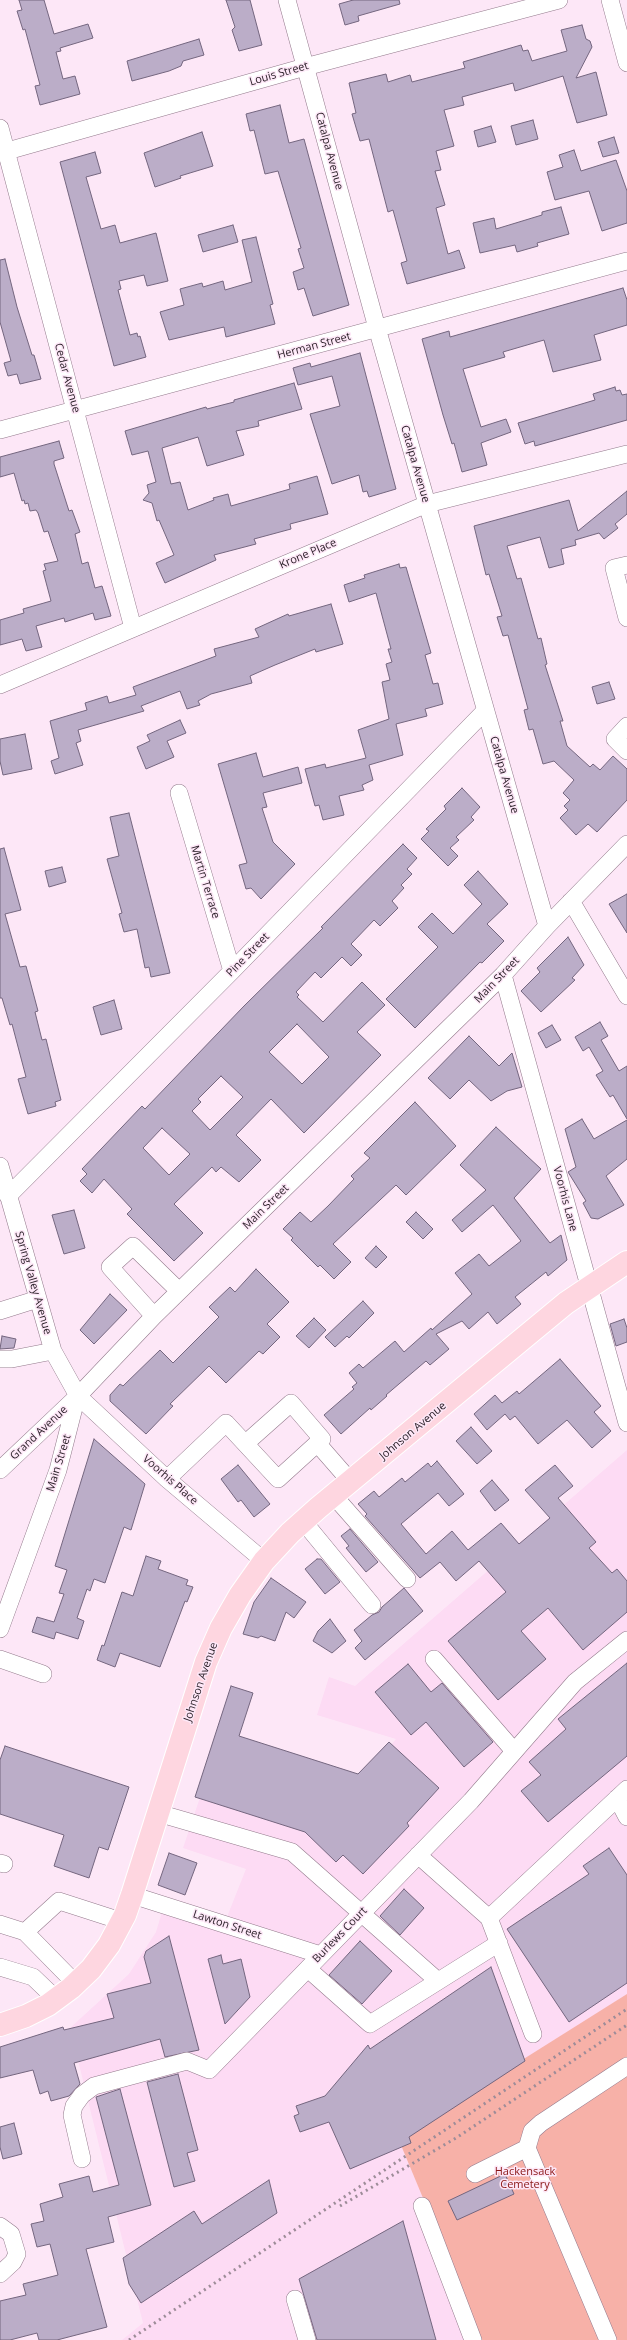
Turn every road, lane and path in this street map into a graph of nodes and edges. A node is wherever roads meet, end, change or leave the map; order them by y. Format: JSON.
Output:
{"nodes":[{"id":1,"x":287,"y":0,"type":"edge"},
{"id":2,"x":559,"y":0,"type":"edge"},
{"id":3,"x":610,"y":0,"type":"edge"},
{"id":4,"x":627,"y":63,"type":"edge"},
{"id":5,"x":305,"y":67,"type":"junction"},
{"id":6,"x":0,"y":128,"type":"edge"},
{"id":7,"x":3,"y":152,"type":"edge"},
{"id":8,"x":627,"y":261,"type":"edge"},
{"id":9,"x":377,"y":328,"type":"junction"},
{"id":10,"x":75,"y":410,"type":"junction"},
{"id":11,"x":0,"y":430,"type":"edge"},
{"id":12,"x":627,"y":454,"type":"edge"},
{"id":13,"x":426,"y":504,"type":"junction"},
{"id":14,"x":627,"y":565,"type":"edge"},
{"id":15,"x":627,"y":618,"type":"edge"},
{"id":16,"x":133,"y":628,"type":"junction"},
{"id":17,"x":0,"y":685,"type":"edge"},
{"id":18,"x":486,"y":711,"type":"junction"},
{"id":19,"x":627,"y":726,"type":"edge"},
{"id":20,"x":627,"y":750,"type":"edge"},
{"id":21,"x":178,"y":793,"type":"dead end"},
{"id":22,"x":627,"y":844,"type":"edge"},
{"id":23,"x":571,"y":901,"type":"junction"},
{"id":24,"x":547,"y":926,"type":"junction"},
{"id":25,"x":232,"y":971,"type":"junction"},
{"id":26,"x":503,"y":976,"type":"junction"},
{"id":27,"x":627,"y":996,"type":"edge"},
{"id":28,"x":0,"y":1166,"type":"edge"},
{"id":29,"x":4,"y":1188,"type":"edge"},
{"id":30,"x":627,"y":1262,"type":"edge"},
{"id":31,"x":589,"y":1287,"type":"junction"},
{"id":32,"x":179,"y":1292,"type":"junction"},
{"id":33,"x":38,"y":1299,"type":"junction"},
{"id":34,"x":0,"y":1311,"type":"edge"},
{"id":35,"x":154,"y":1316,"type":"junction"},
{"id":36,"x":53,"y":1351,"type":"junction"},
{"id":37,"x":0,"y":1359,"type":"edge"},
{"id":38,"x":78,"y":1396,"type":"junction"},
{"id":39,"x":627,"y":1423,"type":"edge"},
{"id":40,"x":246,"y":1443,"type":"junction"},
{"id":41,"x":317,"y":1443,"type":"junction"},
{"id":42,"x":0,"y":1470,"type":"edge"},
{"id":43,"x":167,"y":1479,"type":"junction"},
{"id":44,"x":350,"y":1482,"type":"junction"},
{"id":45,"x":334,"y":1496,"type":"junction"},
{"id":46,"x":303,"y":1521,"type":"junction"},
{"id":47,"x":264,"y":1561,"type":"junction"},
{"id":48,"x":407,"y":1578,"type":"dead end"},
{"id":49,"x":372,"y":1605,"type":"dead end"},
{"id":50,"x":0,"y":1629,"type":"edge"},
{"id":51,"x":627,"y":1640,"type":"edge"},
{"id":52,"x":0,"y":1659,"type":"edge"},
{"id":53,"x":434,"y":1659,"type":"dead end"},
{"id":54,"x":43,"y":1674,"type":"dead end"},
{"id":55,"x":514,"y":1751,"type":"junction"},
{"id":56,"x":622,"y":1794,"type":"edge"},
{"id":57,"x":158,"y":1812,"type":"junction"},
{"id":58,"x":627,"y":1817,"type":"edge"},
{"id":59,"x":418,"y":1855,"type":"junction"},
{"id":60,"x":132,"y":1895,"type":"junction"},
{"id":61,"x":362,"y":1912,"type":"junction"},
{"id":62,"x":489,"y":1918,"type":"junction"},
{"id":63,"x":121,"y":1921,"type":"junction"},
{"id":64,"x":0,"y":1924,"type":"edge"},
{"id":65,"x":25,"y":1932,"type":"junction"},
{"id":66,"x":499,"y":1943,"type":"junction"},
{"id":67,"x":321,"y":1955,"type":"junction"},
{"id":68,"x":0,"y":1967,"type":"edge"},
{"id":69,"x":308,"y":1969,"type":"junction"},
{"id":70,"x":438,"y":1981,"type":"junction"},
{"id":71,"x":76,"y":1984,"type":"junction"},
{"id":72,"x":56,"y":1999,"type":"junction"},
{"id":73,"x":0,"y":2025,"type":"edge"},
{"id":74,"x":533,"y":2034,"type":"dead end"},
{"id":75,"x":627,"y":2066,"type":"edge"},
{"id":76,"x":527,"y":2148,"type":"junction"},
{"id":77,"x":82,"y":2159,"type":"dead end"},
{"id":78,"x":475,"y":2174,"type":"dead end"},
{"id":79,"x":422,"y":2206,"type":"dead end"},
{"id":80,"x":0,"y":2226,"type":"edge"},
{"id":81,"x":0,"y":2274,"type":"edge"},
{"id":82,"x":295,"y":2299,"type":"dead end"},
{"id":83,"x":307,"y":2340,"type":"edge"},
{"id":84,"x":473,"y":2340,"type":"edge"},
{"id":85,"x":608,"y":2340,"type":"edge"}],
"edges":[{"from":1,"to":5,"type":"street","name":"Catalpa Avenue"},
{"from":2,"to":5,"type":"street","name":"Louis Street"},
{"from":3,"to":4,"type":"street"},
{"from":5,"to":7,"type":"street","name":"Louis Street"},
{"from":5,"to":9,"type":"street","name":"Catalpa Avenue"},
{"from":6,"to":7,"type":"street","name":"Cedar Avenue"},
{"from":7,"to":10,"type":"street","name":"Cedar Avenue"},
{"from":8,"to":9,"type":"street","name":"Herman Street"},
{"from":9,"to":10,"type":"street","name":"Herman Street"},
{"from":9,"to":13,"type":"street","name":"Catalpa Avenue"},
{"from":10,"to":11,"type":"street","name":"Herman Street"},
{"from":10,"to":16,"type":"street","name":"Cedar Avenue"},
{"from":12,"to":13,"type":"street","name":"Krone Place"},
{"from":13,"to":16,"type":"street","name":"Krone Place"},
{"from":13,"to":18,"type":"street","name":"Catalpa Avenue"},
{"from":14,"to":15,"type":"street"},
{"from":16,"to":17,"type":"street","name":"Krone Place"},
{"from":18,"to":24,"type":"street","name":"Catalpa Avenue"},
{"from":18,"to":25,"type":"street","name":"Pine Street"},
{"from":19,"to":20,"type":"street"},
{"from":21,"to":25,"type":"street","name":"Martin Terrace"},
{"from":22,"to":23,"type":"street","name":"Main Street"},
{"from":23,"to":24,"type":"street","name":"Main Street"},
{"from":23,"to":27,"type":"street"},
{"from":24,"to":26,"type":"street","name":"Main Street"},
{"from":25,"to":29,"type":"street","name":"Pine Street"},
{"from":26,"to":31,"type":"street","name":"Voorhis Lane"},
{"from":26,"to":32,"type":"street","name":"Main Street"},
{"from":28,"to":29,"type":"street","name":"Spring Valley Avenue"},
{"from":29,"to":33,"type":"street","name":"Spring Valley Avenue"},
{"from":30,"to":31,"type":"main road","name":"Johnson Avenue"},
{"from":31,"to":39,"type":"street","name":"Voorhis Lane"},
{"from":31,"to":44,"type":"main road","name":"Johnson Avenue"},
{"from":32,"to":35,"type":"street","name":"Main Street"},
{"from":32,"to":35,"type":"street"},
{"from":33,"to":34,"type":"street"},
{"from":33,"to":36,"type":"street","name":"Spring Valley Avenue"},
{"from":35,"to":38,"type":"street","name":"Main Street"},
{"from":36,"to":37,"type":"street"},
{"from":36,"to":38,"type":"street","name":"Spring Valley Avenue"},
{"from":38,"to":42,"type":"street","name":"Grand Avenue"},
{"from":38,"to":43,"type":"street","name":"Voorhis Place"},
{"from":38,"to":50,"type":"street","name":"Main Street"},
{"from":40,"to":41,"type":"street"},
{"from":40,"to":41,"type":"street"},
{"from":40,"to":43,"type":"street"},
{"from":41,"to":44,"type":"street"},
{"from":43,"to":47,"type":"street","name":"Voorhis Place"},
{"from":44,"to":45,"type":"main road","name":"Johnson Avenue"},
{"from":45,"to":46,"type":"main road","name":"Johnson Avenue"},
{"from":45,"to":48,"type":"street"},
{"from":46,"to":47,"type":"main road","name":"Johnson Avenue"},
{"from":46,"to":49,"type":"street"},
{"from":47,"to":57,"type":"main road","name":"Johnson Avenue"},
{"from":51,"to":55,"type":"street","name":"Burlews Court"},
{"from":52,"to":54,"type":"street"},
{"from":53,"to":55,"type":"street"},
{"from":55,"to":59,"type":"street","name":"Burlews Court"},
{"from":56,"to":58,"type":"street"},
{"from":56,"to":62,"type":"street"},
{"from":57,"to":60,"type":"main road","name":"Johnson Avenue"},
{"from":57,"to":61,"type":"street"},
{"from":59,"to":61,"type":"street","name":"Burlews Court"},
{"from":59,"to":62,"type":"street"},
{"from":60,"to":63,"type":"main road","name":"Johnson Avenue"},
{"from":60,"to":67,"type":"street","name":"Lawton Street"},
{"from":61,"to":67,"type":"street","name":"Burlews Court"},
{"from":61,"to":70,"type":"street"},
{"from":62,"to":66,"type":"street"},
{"from":63,"to":65,"type":"street"},
{"from":63,"to":71,"type":"main road","name":"Johnson Avenue"},
{"from":64,"to":65,"type":"street"},
{"from":65,"to":71,"type":"street"},
{"from":66,"to":70,"type":"street"},
{"from":66,"to":74,"type":"street"},
{"from":67,"to":69,"type":"street","name":"Burlews Court"},
{"from":68,"to":72,"type":"street"},
{"from":69,"to":70,"type":"street"},
{"from":69,"to":77,"type":"street","name":"Burlews Court"},
{"from":71,"to":72,"type":"main road","name":"Johnson Avenue"},
{"from":72,"to":73,"type":"main road","name":"Johnson Avenue"},
{"from":75,"to":76,"type":"street"},
{"from":76,"to":78,"type":"street"},
{"from":76,"to":85,"type":"street"},
{"from":79,"to":84,"type":"street"},
{"from":80,"to":81,"type":"street"},
{"from":82,"to":83,"type":"street"}]}
